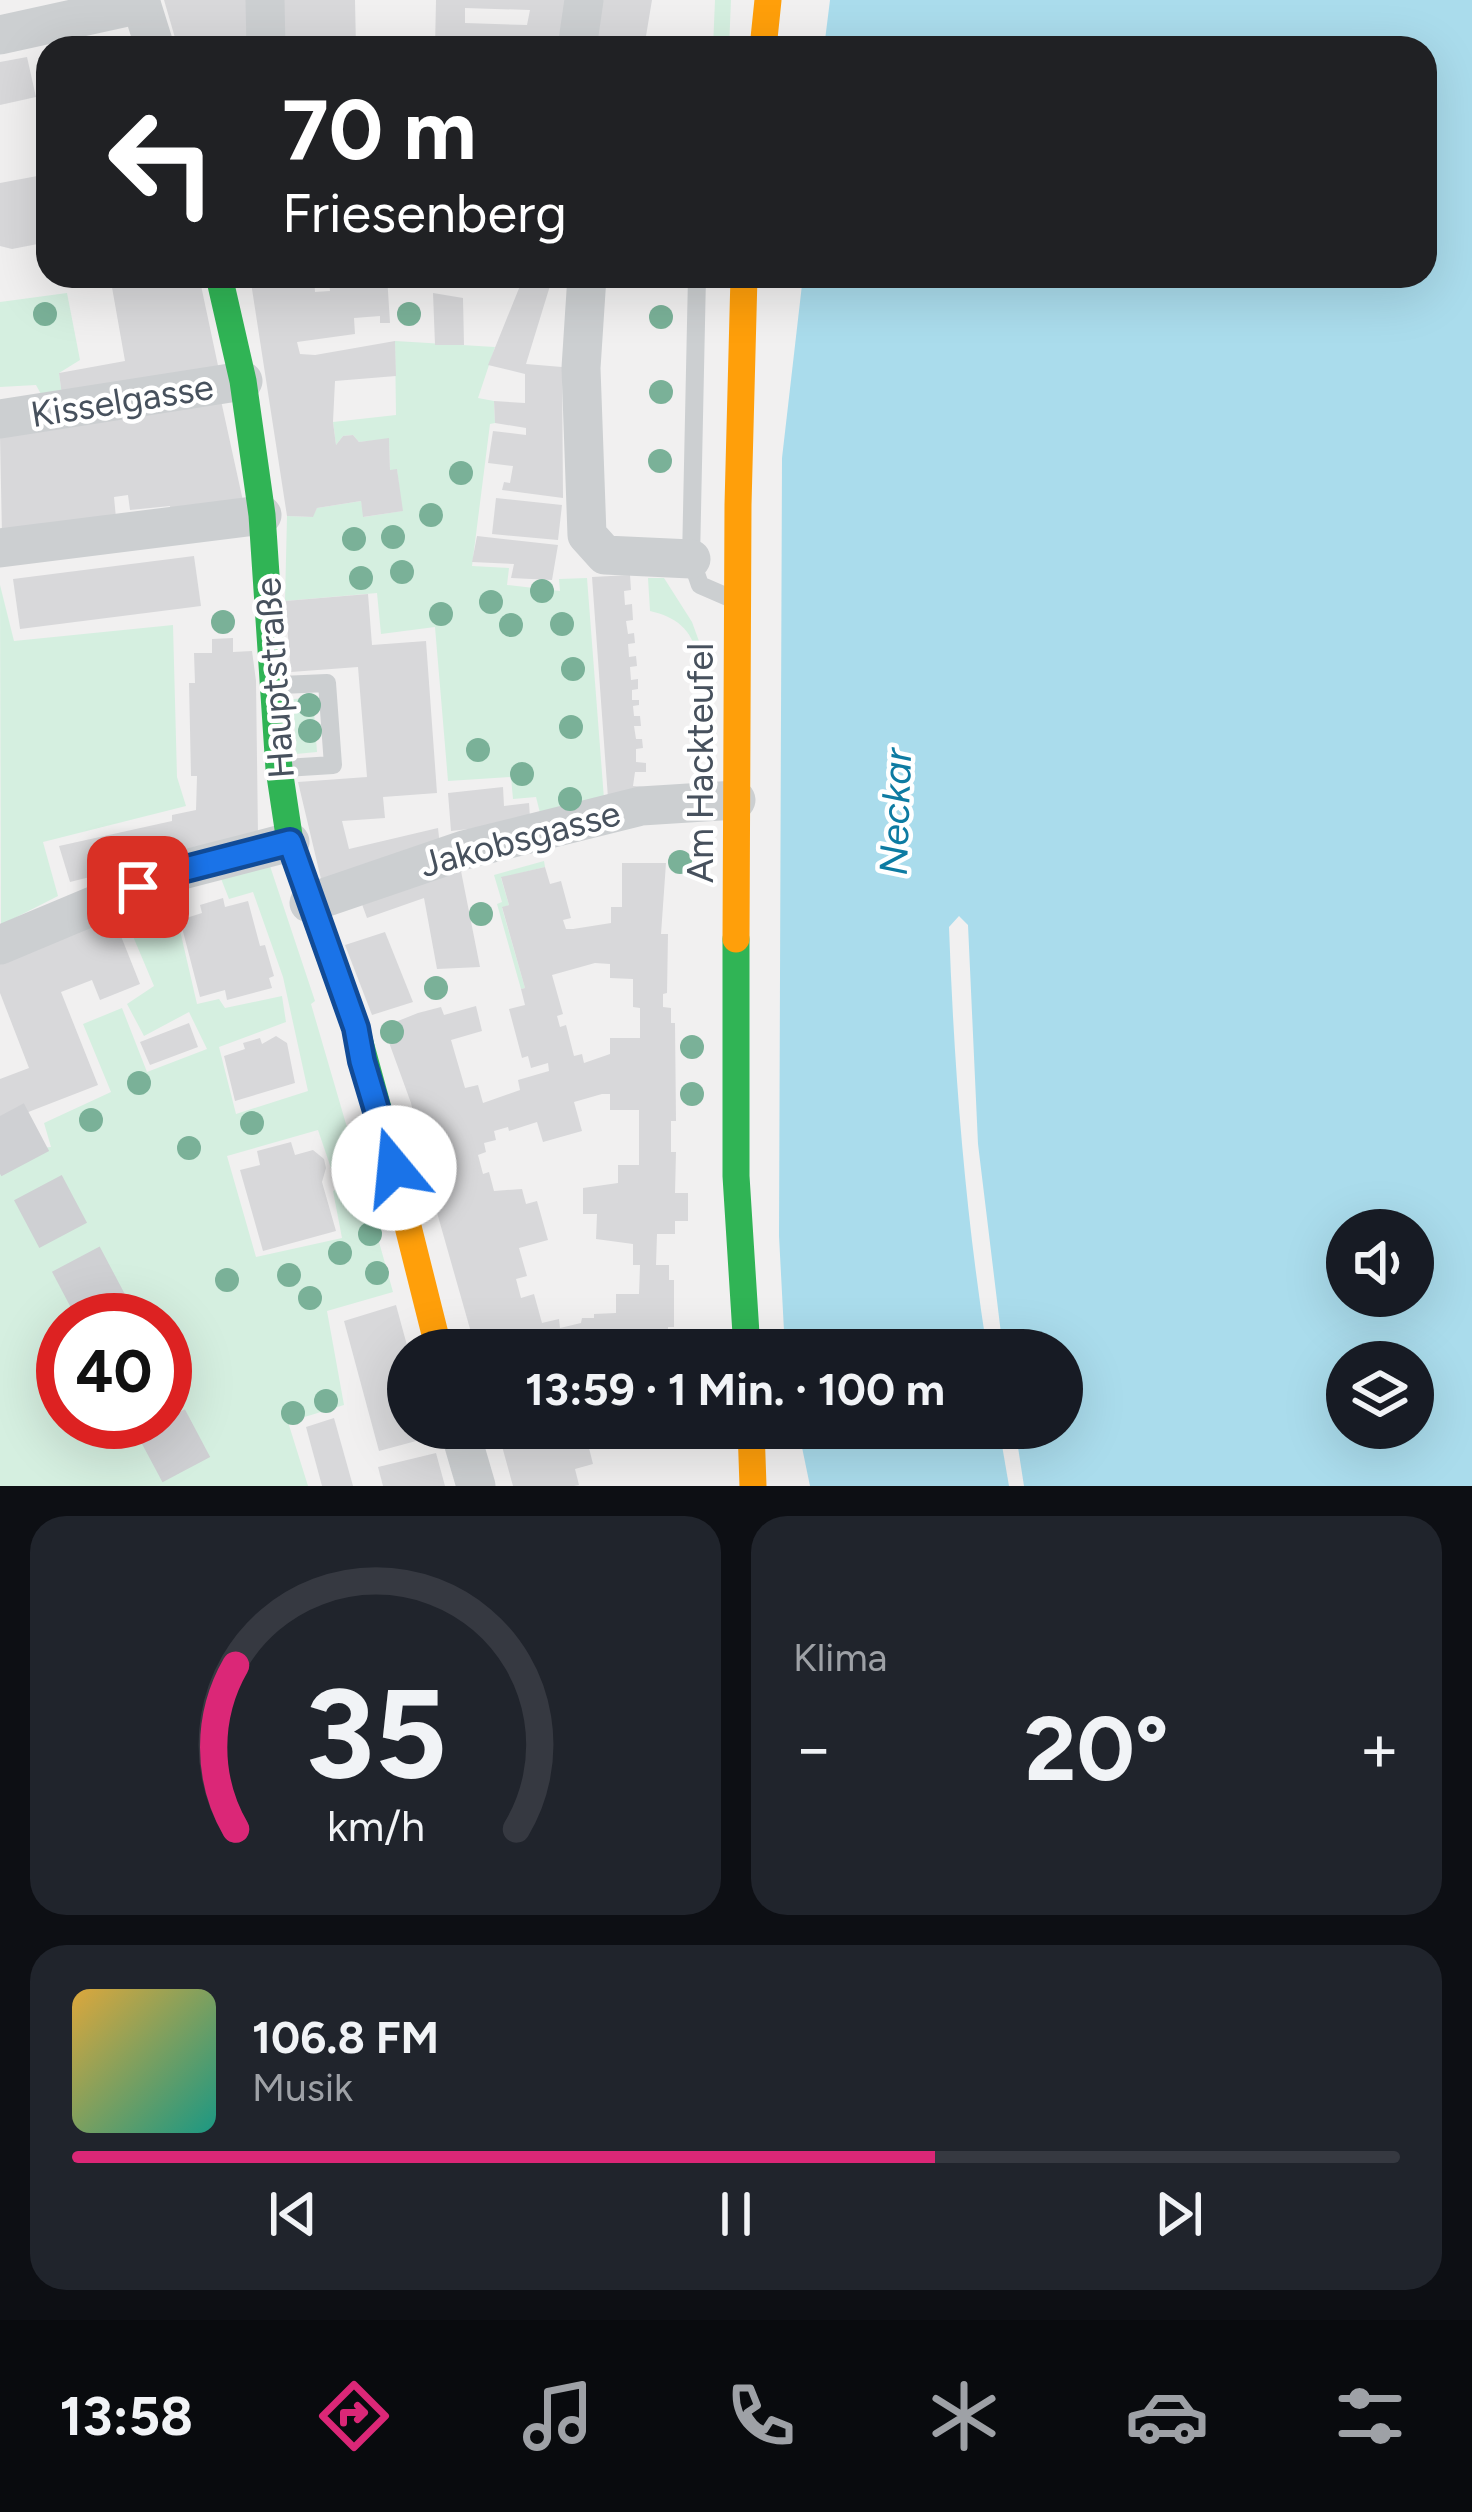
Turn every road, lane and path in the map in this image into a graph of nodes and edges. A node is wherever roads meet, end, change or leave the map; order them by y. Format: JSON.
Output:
{"nodes":[{"id":1,"x":266,"y":0,"type":"edge"},
{"id":2,"x":584,"y":0,"type":"edge"},
{"id":3,"x":768,"y":0,"type":"edge"},
{"id":4,"x":141,"y":2,"type":"edge"},
{"id":5,"x":0,"y":34,"type":"edge"},
{"id":6,"x":151,"y":36,"type":"edge"},
{"id":7,"x":266,"y":36,"type":"edge"},
{"id":8,"x":579,"y":36,"type":"edge"},
{"id":9,"x":764,"y":36,"type":"edge"},
{"id":10,"x":222,"y":288,"type":"edge"},
{"id":11,"x":586,"y":288,"type":"edge"},
{"id":12,"x":697,"y":288,"type":"edge"},
{"id":13,"x":744,"y":288,"type":"edge"},
{"id":14,"x":243,"y":381,"type":"junction"},
{"id":15,"x":0,"y":419,"type":"edge"},
{"id":16,"x":248,"y":517,"type":"junction"},
{"id":17,"x":0,"y":548,"type":"edge"},
{"id":18,"x":691,"y":559,"type":"junction"},
{"id":19,"x":736,"y":600,"type":"junction"},
{"id":20,"x":276,"y":685,"type":"junction"},
{"id":21,"x":279,"y":769,"type":"junction"},
{"id":22,"x":736,"y":800,"type":"junction"},
{"id":23,"x":290,"y":842,"type":"junction"},
{"id":24,"x":309,"y":902,"type":"junction"},
{"id":25,"x":0,"y":945,"type":"edge"},
{"id":26,"x":736,"y":1251,"type":"junction"},
{"id":27,"x":434,"y":1329,"type":"edge"},
{"id":28,"x":726,"y":1329,"type":"edge"},
{"id":29,"x":745,"y":1329,"type":"edge"},
{"id":30,"x":465,"y":1449,"type":"edge"},
{"id":31,"x":752,"y":1449,"type":"edge"},
{"id":32,"x":476,"y":1486,"type":"edge"},
{"id":33,"x":753,"y":1486,"type":"edge"}],
"edges":[{"from":1,"to":7,"type":"street"},
{"from":2,"to":8,"type":"street"},
{"from":3,"to":9,"type":"main road"},
{"from":4,"to":5,"type":"street"},
{"from":4,"to":6,"type":"street"},
{"from":10,"to":14,"type":"main road","name":"Hauptstraße"},
{"from":11,"to":18,"type":"street"},
{"from":12,"to":18,"type":"lane"},
{"from":13,"to":19,"type":"main road","name":"Am Hackteufel"},
{"from":14,"to":15,"type":"street","name":"Kisselgasse"},
{"from":14,"to":16,"type":"main road","name":"Hauptstraße"},
{"from":16,"to":17,"type":"street"},
{"from":16,"to":20,"type":"main road","name":"Hauptstraße"},
{"from":18,"to":19,"type":"lane"},
{"from":19,"to":22,"type":"main road","name":"Am Hackteufel"},
{"from":20,"to":21,"type":"main road","name":"Hauptstraße"},
{"from":20,"to":21,"type":"lane"},
{"from":21,"to":23,"type":"main road","name":"Hauptstraße"},
{"from":22,"to":24,"type":"street","name":"Jakobsgasse"},
{"from":22,"to":26,"type":"main road","name":"Am Hackteufel"},
{"from":23,"to":24,"type":"main road","name":"Hauptstraße"},
{"from":23,"to":25,"type":"street"},
{"from":24,"to":27,"type":"main road","name":"Hauptstraße"},
{"from":26,"to":28,"type":"main road","name":"Am Hackteufel"},
{"from":26,"to":29,"type":"main road","name":"Am Hackteufel"},
{"from":30,"to":32,"type":"street"},
{"from":31,"to":33,"type":"main road"}]}
